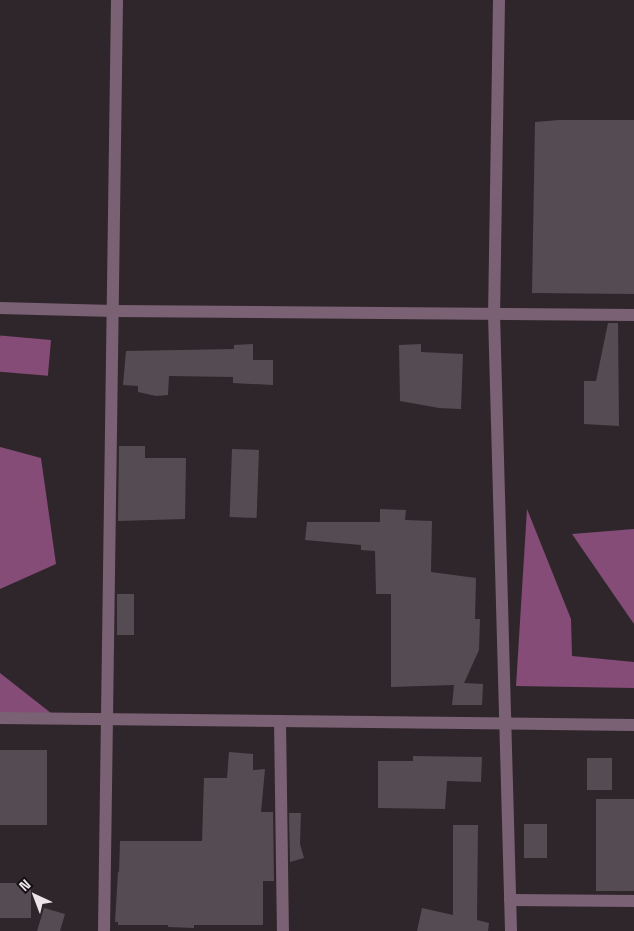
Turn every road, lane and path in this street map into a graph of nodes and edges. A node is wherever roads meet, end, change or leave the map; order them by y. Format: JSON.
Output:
{"nodes":[{"id":1,"x":117,"y":0,"type":"edge"},
{"id":2,"x":499,"y":0,"type":"edge"},
{"id":3,"x":0,"y":308,"type":"edge"},
{"id":4,"x":113,"y":311,"type":"junction"},
{"id":5,"x":494,"y":314,"type":"junction"},
{"id":6,"x":634,"y":315,"type":"edge"},
{"id":7,"x":0,"y":718,"type":"edge"},
{"id":8,"x":107,"y":719,"type":"junction"},
{"id":9,"x":280,"y":721,"type":"junction"},
{"id":10,"x":506,"y":723,"type":"junction"},
{"id":11,"x":634,"y":725,"type":"edge"},
{"id":12,"x":510,"y":900,"type":"junction"},
{"id":13,"x":634,"y":901,"type":"edge"},
{"id":14,"x":104,"y":931,"type":"edge"},
{"id":15,"x":282,"y":931,"type":"edge"},
{"id":16,"x":511,"y":931,"type":"edge"}],
"edges":[{"from":1,"to":4,"type":"street"},
{"from":2,"to":5,"type":"street"},
{"from":3,"to":4,"type":"street"},
{"from":4,"to":5,"type":"street"},
{"from":4,"to":8,"type":"street"},
{"from":5,"to":6,"type":"street"},
{"from":5,"to":10,"type":"street"},
{"from":7,"to":8,"type":"street"},
{"from":8,"to":9,"type":"street"},
{"from":8,"to":14,"type":"street"},
{"from":9,"to":10,"type":"street"},
{"from":9,"to":15,"type":"street"},
{"from":10,"to":11,"type":"street"},
{"from":10,"to":12,"type":"street"},
{"from":12,"to":13,"type":"street"},
{"from":12,"to":16,"type":"street"}]}
